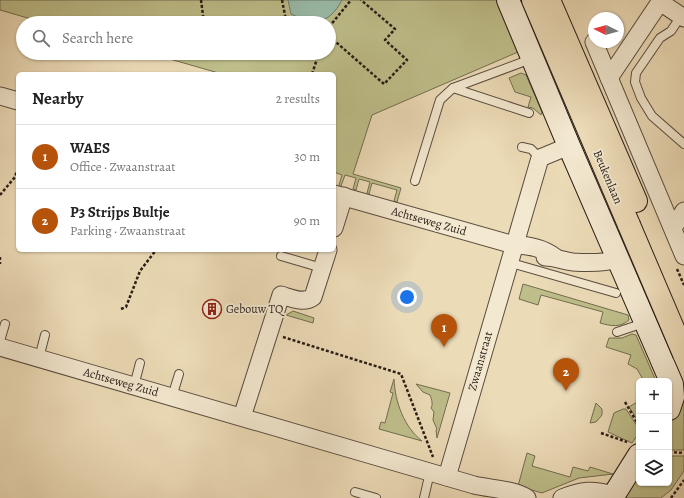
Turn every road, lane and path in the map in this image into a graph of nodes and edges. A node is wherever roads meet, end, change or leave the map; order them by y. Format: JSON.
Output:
{"nodes":[{"id":1,"x":201,"y":0,"type":"edge"},
{"id":2,"x":282,"y":0,"type":"edge"},
{"id":3,"x":351,"y":0,"type":"edge"},
{"id":4,"x":361,"y":0,"type":"edge"},
{"id":5,"x":508,"y":0,"type":"edge"},
{"id":6,"x":533,"y":0,"type":"edge"},
{"id":7,"x":549,"y":0,"type":"edge"},
{"id":8,"x":203,"y":16,"type":"edge"},
{"id":9,"x":285,"y":16,"type":"edge"},
{"id":10,"x":683,"y":17,"type":"edge"},
{"id":11,"x":336,"y":18,"type":"edge"},
{"id":12,"x":336,"y":42,"type":"edge"},
{"id":13,"x":596,"y":48,"type":"edge"},
{"id":14,"x":532,"y":59,"type":"junction"},
{"id":15,"x":317,"y":60,"type":"edge"},
{"id":16,"x":313,"y":72,"type":"edge"},
{"id":17,"x":609,"y":78,"type":"junction"},
{"id":18,"x":453,"y":88,"type":"junction"},
{"id":19,"x":0,"y":96,"type":"edge"},
{"id":20,"x":16,"y":100,"type":"edge"},
{"id":21,"x":529,"y":113,"type":"dead end"},
{"id":22,"x":684,"y":144,"type":"edge"},
{"id":23,"x":522,"y":146,"type":"dead end"},
{"id":24,"x":569,"y":146,"type":"junction"},
{"id":25,"x":540,"y":158,"type":"junction"},
{"id":26,"x":16,"y":174,"type":"edge"},
{"id":27,"x":415,"y":181,"type":"dead end"},
{"id":28,"x":0,"y":195,"type":"edge"},
{"id":29,"x":339,"y":195,"type":"edge"},
{"id":30,"x":684,"y":211,"type":"edge"},
{"id":31,"x":336,"y":215,"type":"edge"},
{"id":32,"x":636,"y":222,"type":"junction"},
{"id":33,"x":672,"y":228,"type":"junction"},
{"id":34,"x":514,"y":245,"type":"junction"},
{"id":35,"x":154,"y":252,"type":"edge"},
{"id":36,"x":327,"y":252,"type":"edge"},
{"id":37,"x":281,"y":256,"type":"dead end"},
{"id":38,"x":684,"y":256,"type":"edge"},
{"id":39,"x":0,"y":257,"type":"edge"},
{"id":40,"x":618,"y":259,"type":"junction"},
{"id":41,"x":508,"y":262,"type":"junction"},
{"id":42,"x":0,"y":264,"type":"edge"},
{"id":43,"x":322,"y":268,"type":"junction"},
{"id":44,"x":616,"y":293,"type":"dead end"},
{"id":45,"x":121,"y":309,"type":"dead end"},
{"id":46,"x":684,"y":315,"type":"edge"},
{"id":47,"x":645,"y":323,"type":"junction"},
{"id":48,"x":5,"y":324,"type":"dead end"},
{"id":49,"x":617,"y":332,"type":"dead end"},
{"id":50,"x":269,"y":333,"type":"junction"},
{"id":51,"x":45,"y":335,"type":"dead end"},
{"id":52,"x":0,"y":341,"type":"edge"},
{"id":53,"x":0,"y":347,"type":"edge"},
{"id":54,"x":684,"y":354,"type":"edge"},
{"id":55,"x":39,"y":358,"type":"junction"},
{"id":56,"x":140,"y":363,"type":"dead end"},
{"id":57,"x":179,"y":374,"type":"dead end"},
{"id":58,"x":678,"y":381,"type":"edge"},
{"id":59,"x":134,"y":386,"type":"junction"},
{"id":60,"x":172,"y":397,"type":"junction"},
{"id":61,"x":672,"y":400,"type":"edge"},
{"id":62,"x":625,"y":402,"type":"dead end"},
{"id":63,"x":242,"y":417,"type":"junction"},
{"id":64,"x":636,"y":421,"type":"edge"},
{"id":65,"x":601,"y":432,"type":"dead end"},
{"id":66,"x":633,"y":449,"type":"edge"},
{"id":67,"x":672,"y":452,"type":"edge"},
{"id":68,"x":684,"y":453,"type":"edge"},
{"id":69,"x":432,"y":466,"type":"junction"},
{"id":70,"x":447,"y":477,"type":"junction"},
{"id":71,"x":684,"y":480,"type":"edge"},
{"id":72,"x":481,"y":491,"type":"edge"},
{"id":73,"x":355,"y":492,"type":"dead end"},
{"id":74,"x":612,"y":497,"type":"edge"},
{"id":75,"x":376,"y":498,"type":"edge"},
{"id":76,"x":424,"y":498,"type":"edge"},
{"id":77,"x":506,"y":498,"type":"edge"},
{"id":78,"x":528,"y":498,"type":"edge"},
{"id":79,"x":562,"y":498,"type":"edge"},
{"id":80,"x":671,"y":498,"type":"edge"}],
"edges":[{"from":1,"to":8,"type":"path"},
{"from":2,"to":9,"type":"path"},
{"from":3,"to":11,"type":"path"},
{"from":4,"to":12,"type":"path"},
{"from":5,"to":14,"type":"street","name":"Beukenlaan"},
{"from":6,"to":32,"type":"main road","name":"Beukenlaan"},
{"from":7,"to":32,"type":"main road","name":"Beukenlaan"},
{"from":10,"to":17,"type":"street"},
{"from":10,"to":22,"type":"lane"},
{"from":13,"to":17,"type":"street"},
{"from":14,"to":18,"type":"lane"},
{"from":14,"to":24,"type":"street","name":"Beukenlaan"},
{"from":15,"to":16,"type":"path"},
{"from":17,"to":33,"type":"street"},
{"from":18,"to":21,"type":"lane"},
{"from":18,"to":27,"type":"lane"},
{"from":19,"to":20,"type":"street"},
{"from":23,"to":25,"type":"lane"},
{"from":24,"to":25,"type":"street"},
{"from":24,"to":40,"type":"street","name":"Beukenlaan"},
{"from":25,"to":34,"type":"street"},
{"from":26,"to":28,"type":"path"},
{"from":29,"to":31,"type":"street","name":"Achtseweg Zuid"},
{"from":29,"to":34,"type":"street","name":"Achtseweg Zuid"},
{"from":30,"to":33,"type":"street"},
{"from":32,"to":46,"type":"main road","name":"Beukenlaan"},
{"from":32,"to":54,"type":"main road","name":"Beukenlaan","bridge":true},
{"from":33,"to":38,"type":"street"},
{"from":34,"to":40,"type":"street","name":"Achtseweg Zuid"},
{"from":34,"to":41,"type":"street","name":"Zwaanstraat"},
{"from":35,"to":45,"type":"path"},
{"from":36,"to":43,"type":"street"},
{"from":37,"to":43,"type":"lane"},
{"from":39,"to":42,"type":"path"},
{"from":40,"to":47,"type":"street","name":"Beukenlaan"},
{"from":41,"to":44,"type":"lane"},
{"from":41,"to":70,"type":"street","name":"Zwaanstraat"},
{"from":43,"to":50,"type":"street"},
{"from":47,"to":49,"type":"lane"},
{"from":47,"to":58,"type":"street","name":"Beukenlaan"},
{"from":48,"to":52,"type":"lane"},
{"from":50,"to":63,"type":"street"},
{"from":50,"to":69,"type":"path"},
{"from":51,"to":55,"type":"lane"},
{"from":53,"to":55,"type":"street","name":"Achtseweg Zuid"},
{"from":55,"to":59,"type":"street","name":"Achtseweg Zuid"},
{"from":56,"to":59,"type":"lane"},
{"from":57,"to":60,"type":"lane"},
{"from":58,"to":61,"type":"street","name":"Beukenlaan"},
{"from":59,"to":60,"type":"street","name":"Achtseweg Zuid"},
{"from":60,"to":63,"type":"street","name":"Achtseweg Zuid"},
{"from":62,"to":64,"type":"path"},
{"from":63,"to":69,"type":"street","name":"Achtseweg Zuid"},
{"from":65,"to":66,"type":"path"},
{"from":66,"to":74,"type":"street"},
{"from":67,"to":68,"type":"path"},
{"from":69,"to":70,"type":"street","name":"Achtseweg Zuid"},
{"from":69,"to":76,"type":"lane"},
{"from":70,"to":72,"type":"street","name":"Achtseweg Zuid"},
{"from":71,"to":80,"type":"path"},
{"from":72,"to":77,"type":"street","name":"Achtseweg Zuid"},
{"from":72,"to":78,"type":"street","name":"Achtseweg Zuid"},
{"from":73,"to":75,"type":"lane"},
{"from":74,"to":79,"type":"street"}]}
